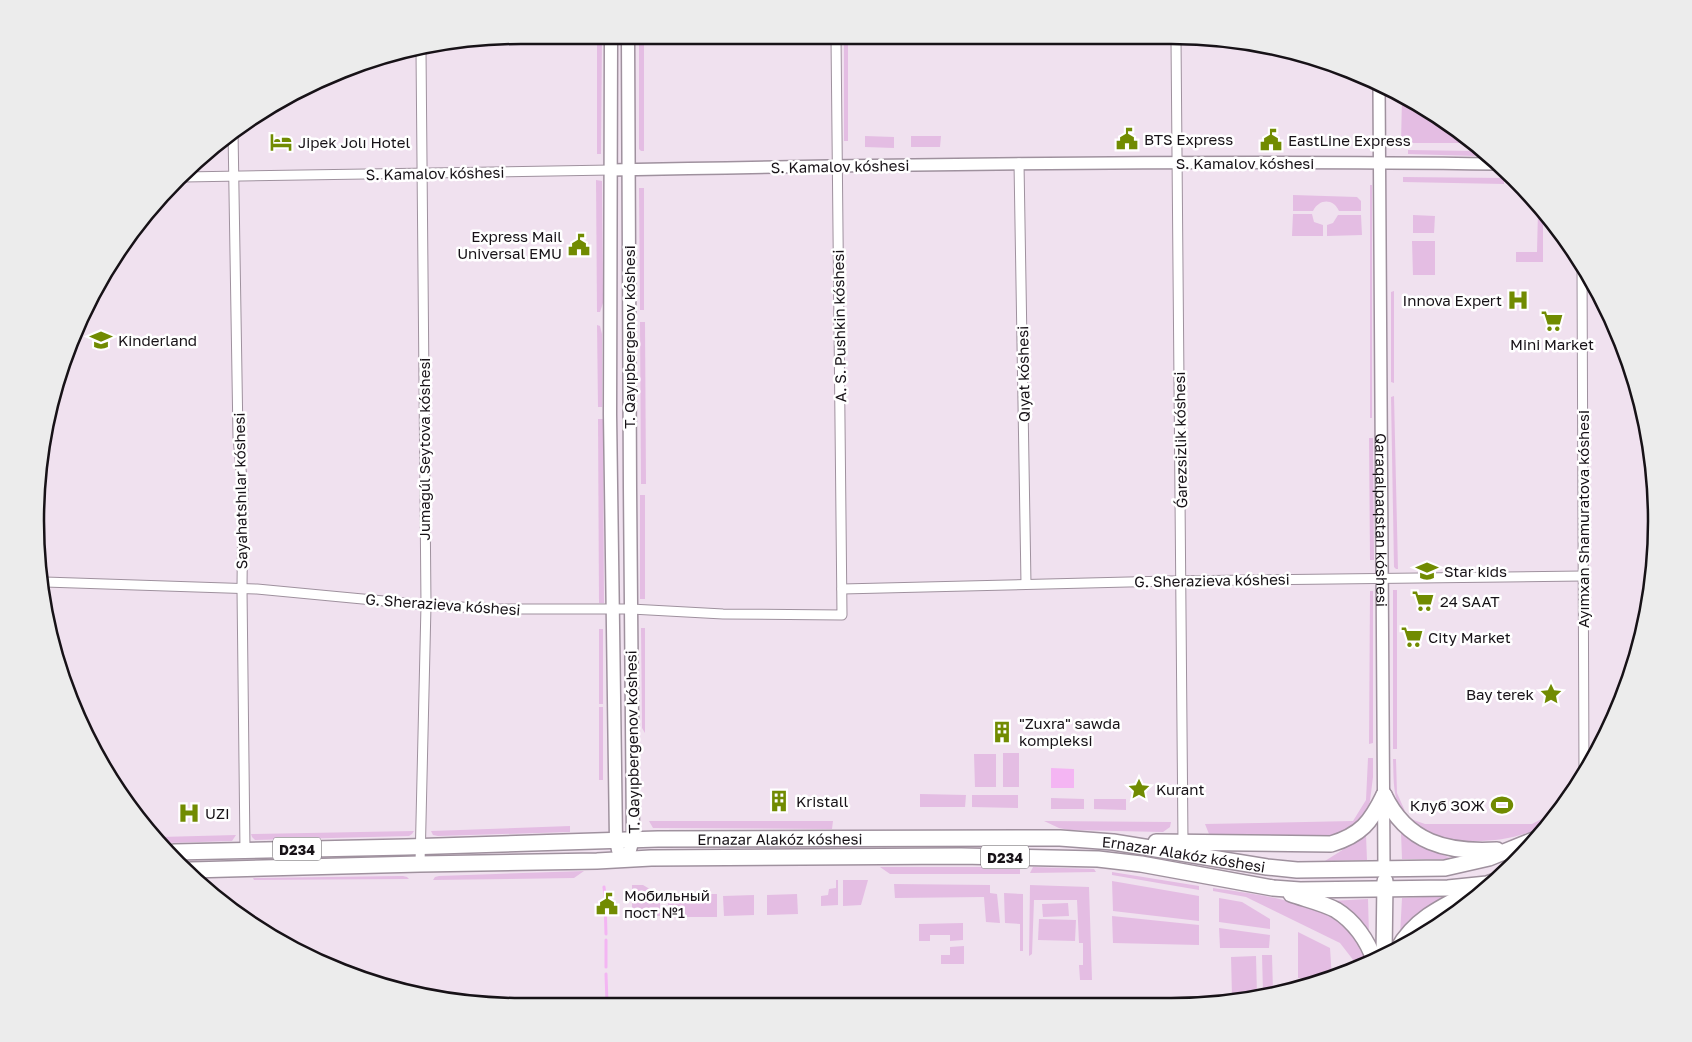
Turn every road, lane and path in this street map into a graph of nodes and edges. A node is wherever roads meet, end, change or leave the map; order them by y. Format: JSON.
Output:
{"nodes":[{"id":1,"x":611,"y":44,"type":"edge"},
{"id":2,"x":628,"y":44,"type":"edge"},
{"id":3,"x":836,"y":44,"type":"edge"},
{"id":4,"x":1176,"y":44,"type":"edge"},
{"id":5,"x":421,"y":55,"type":"edge"},
{"id":6,"x":1379,"y":92,"type":"edge"},
{"id":7,"x":233,"y":140,"type":"edge"},
{"id":8,"x":1019,"y":163,"type":"junction"},
{"id":9,"x":1176,"y":163,"type":"junction"},
{"id":10,"x":1381,"y":163,"type":"junction"},
{"id":11,"x":1488,"y":164,"type":"edge"},
{"id":12,"x":837,"y":166,"type":"junction"},
{"id":13,"x":612,"y":170,"type":"junction"},
{"id":14,"x":629,"y":170,"type":"junction"},
{"id":15,"x":422,"y":172,"type":"junction"},
{"id":16,"x":233,"y":176,"type":"junction"},
{"id":17,"x":191,"y":177,"type":"edge"},
{"id":18,"x":1582,"y":279,"type":"edge"},
{"id":19,"x":1583,"y":576,"type":"junction"},
{"id":20,"x":1382,"y":578,"type":"junction"},
{"id":21,"x":1182,"y":581,"type":"junction"},
{"id":22,"x":48,"y":582,"type":"edge"},
{"id":23,"x":1026,"y":584,"type":"junction"},
{"id":24,"x":242,"y":589,"type":"junction"},
{"id":25,"x":842,"y":589,"type":"junction"},
{"id":26,"x":426,"y":606,"type":"junction"},
{"id":27,"x":612,"y":609,"type":"junction"},
{"id":28,"x":630,"y":609,"type":"junction"},
{"id":29,"x":842,"y":615,"type":"joint"},
{"id":30,"x":1584,"y":760,"type":"edge"},
{"id":31,"x":1384,"y":795,"type":"junction"},
{"id":32,"x":633,"y":812,"type":"junction"},
{"id":33,"x":616,"y":815,"type":"junction"},
{"id":34,"x":633,"y":839,"type":"junction"},
{"id":35,"x":934,"y":839,"type":"junction"},
{"id":36,"x":616,"y":840,"type":"junction"},
{"id":37,"x":1113,"y":842,"type":"junction"},
{"id":38,"x":1183,"y":842,"type":"junction"},
{"id":39,"x":420,"y":846,"type":"junction"},
{"id":40,"x":1520,"y":846,"type":"edge"},
{"id":41,"x":1514,"y":849,"type":"junction"},
{"id":42,"x":245,"y":850,"type":"junction"},
{"id":43,"x":178,"y":852,"type":"edge"},
{"id":44,"x":934,"y":856,"type":"junction"},
{"id":45,"x":1202,"y":857,"type":"junction"},
{"id":46,"x":624,"y":860,"type":"junction"},
{"id":47,"x":420,"y":864,"type":"junction"},
{"id":48,"x":1384,"y":869,"type":"junction"},
{"id":49,"x":196,"y":870,"type":"edge"},
{"id":50,"x":1482,"y":883,"type":"edge"},
{"id":51,"x":1273,"y":888,"type":"junction"},
{"id":52,"x":1385,"y":889,"type":"junction"},
{"id":53,"x":1468,"y":895,"type":"edge"},
{"id":54,"x":1407,"y":936,"type":"edge"},
{"id":55,"x":1384,"y":948,"type":"edge"},
{"id":56,"x":1371,"y":954,"type":"edge"}],
"edges":[{"from":1,"to":13,"type":"main road","name":"T. Qayıpbergenov kóshesi"},
{"from":2,"to":14,"type":"main road","name":"T. Qayıpbergenov kóshesi"},
{"from":3,"to":12,"type":"street","name":"A. S. Pushkin kóshesi"},
{"from":4,"to":9,"type":"street","name":"Ǵarezsizlik kóshesi"},
{"from":5,"to":15,"type":"street","name":"Jumagúl Seytova kóshesi"},
{"from":6,"to":10,"type":"street","name":"Qaraqalpaqstan kóshesi"},
{"from":7,"to":16,"type":"street","name":"Sayahatshılar kóshesi"},
{"from":8,"to":9,"type":"street","name":"S. Kamalov kóshesi"},
{"from":8,"to":12,"type":"street","name":"S. Kamalov kóshesi"},
{"from":8,"to":23,"type":"street","name":"Qıyat kóshesi"},
{"from":9,"to":10,"type":"street","name":"S. Kamalov kóshesi"},
{"from":9,"to":21,"type":"street","name":"Ǵarezsizlik kóshesi"},
{"from":10,"to":11,"type":"street","name":"S. Kamalov kóshesi"},
{"from":10,"to":20,"type":"street","name":"Qaraqalpaqstan kóshesi"},
{"from":12,"to":14,"type":"street","name":"S. Kamalov kóshesi"},
{"from":12,"to":25,"type":"street","name":"A. S. Pushkin kóshesi"},
{"from":13,"to":14,"type":"street","name":"S. Kamalov kóshesi"},
{"from":13,"to":15,"type":"street","name":"S. Kamalov kóshesi"},
{"from":13,"to":27,"type":"main road","name":"T. Qayıpbergenov kóshesi"},
{"from":14,"to":28,"type":"main road","name":"T. Qayıpbergenov kóshesi"},
{"from":15,"to":16,"type":"street","name":"S. Kamalov kóshesi"},
{"from":15,"to":26,"type":"street","name":"Jumagúl Seytova kóshesi"},
{"from":16,"to":17,"type":"street","name":"S. Kamalov kóshesi"},
{"from":16,"to":24,"type":"street","name":"Sayahatshılar kóshesi"},
{"from":18,"to":19,"type":"street","name":"Ayımxan Shamuratova kóshesi"},
{"from":19,"to":20,"type":"street","name":"G. Sherazieva kóshesi"},
{"from":19,"to":30,"type":"street","name":"Ayımxan Shamuratova kóshesi"},
{"from":20,"to":21,"type":"street","name":"G. Sherazieva kóshesi"},
{"from":20,"to":31,"type":"street","name":"Qaraqalpaqstan kóshesi"},
{"from":21,"to":23,"type":"street","name":"G. Sherazieva kóshesi"},
{"from":21,"to":38,"type":"street","name":"Ǵarezsizlik kóshesi"},
{"from":22,"to":24,"type":"street","name":"G. Sherazieva kóshesi"},
{"from":23,"to":25,"type":"street","name":"G. Sherazieva kóshesi"},
{"from":24,"to":26,"type":"street","name":"G. Sherazieva kóshesi"},
{"from":24,"to":42,"type":"street","name":"Sayahatshılar kóshesi"},
{"from":25,"to":29,"type":"street","name":"A. S. Pushkin kóshesi"},
{"from":26,"to":27,"type":"street","name":"G. Sherazieva kóshesi"},
{"from":26,"to":39,"type":"street","name":"Jumagúl Seytova kóshesi"},
{"from":27,"to":28,"type":"street","name":"G. Sherazieva kóshesi"},
{"from":27,"to":33,"type":"main road","name":"T. Qayıpbergenov kóshesi"},
{"from":28,"to":29,"type":"street","name":"G. Sherazieva kóshesi"},
{"from":28,"to":32,"type":"main road","name":"T. Qayıpbergenov kóshesi"},
{"from":31,"to":38,"type":"main road"},
{"from":31,"to":41,"type":"main road"},
{"from":31,"to":48,"type":"street","name":"Qaraqalpaqstan kóshesi"},
{"from":32,"to":33,"type":"main road"},
{"from":32,"to":34,"type":"main road","name":"T. Qayıpbergenov kóshesi"},
{"from":33,"to":36,"type":"main road","name":"T. Qayıpbergenov kóshesi"},
{"from":34,"to":35,"type":"main road","name":"Ernazar Alakóz kóshesi","number":"D234"},
{"from":34,"to":36,"type":"main road","name":"Ernazar Alakóz kóshesi","number":"D234"},
{"from":34,"to":46,"type":"main road","name":"T. Qayıpbergenov kóshesi"},
{"from":35,"to":37,"type":"main road","name":"Ernazar Alakóz kóshesi","number":"D234"},
{"from":35,"to":44,"type":"main road"},
{"from":36,"to":39,"type":"main road","name":"Ernazar Alakóz kóshesi","number":"D234"},
{"from":36,"to":46,"type":"main road","name":"T. Qayıpbergenov kóshesi"},
{"from":37,"to":38,"type":"main road"},
{"from":37,"to":45,"type":"main road","name":"Ernazar Alakóz kóshesi","number":"D234"},
{"from":38,"to":45,"type":"street"},
{"from":39,"to":42,"type":"main road","name":"Ernazar Alakóz kóshesi","number":"D234"},
{"from":39,"to":47,"type":"street","name":"Jumagúl Seytova kóshesi"},
{"from":40,"to":41,"type":"main road","number":"D234"},
{"from":41,"to":48,"type":"main road","number":"D234"},
{"from":42,"to":43,"type":"main road","name":"Ernazar Alakóz kóshesi","number":"D234"},
{"from":44,"to":46,"type":"main road","name":"Ernazar Alakóz kóshesi","number":"D234"},
{"from":44,"to":51,"type":"main road","name":"Ernazar Alakóz kóshesi","number":"D234"},
{"from":45,"to":48,"type":"main road","name":"Ernazar Alakóz kóshesi","number":"D234"},
{"from":46,"to":47,"type":"main road","name":"Ernazar Alakóz kóshesi","number":"D234"},
{"from":47,"to":49,"type":"main road","name":"Ernazar Alakóz kóshesi","number":"D234"},
{"from":48,"to":52,"type":"main road","name":"Qaraqalpaqstan kóshesi"},
{"from":50,"to":52,"type":"main road","number":"D234"},
{"from":51,"to":52,"type":"main road","name":"Ernazar Alakóz kóshesi","number":"D234"},
{"from":51,"to":56,"type":"main road"},
{"from":52,"to":55,"type":"main road","name":"Qaraqalpaqstan kóshesi"},
{"from":53,"to":54,"type":"main road"}]}
